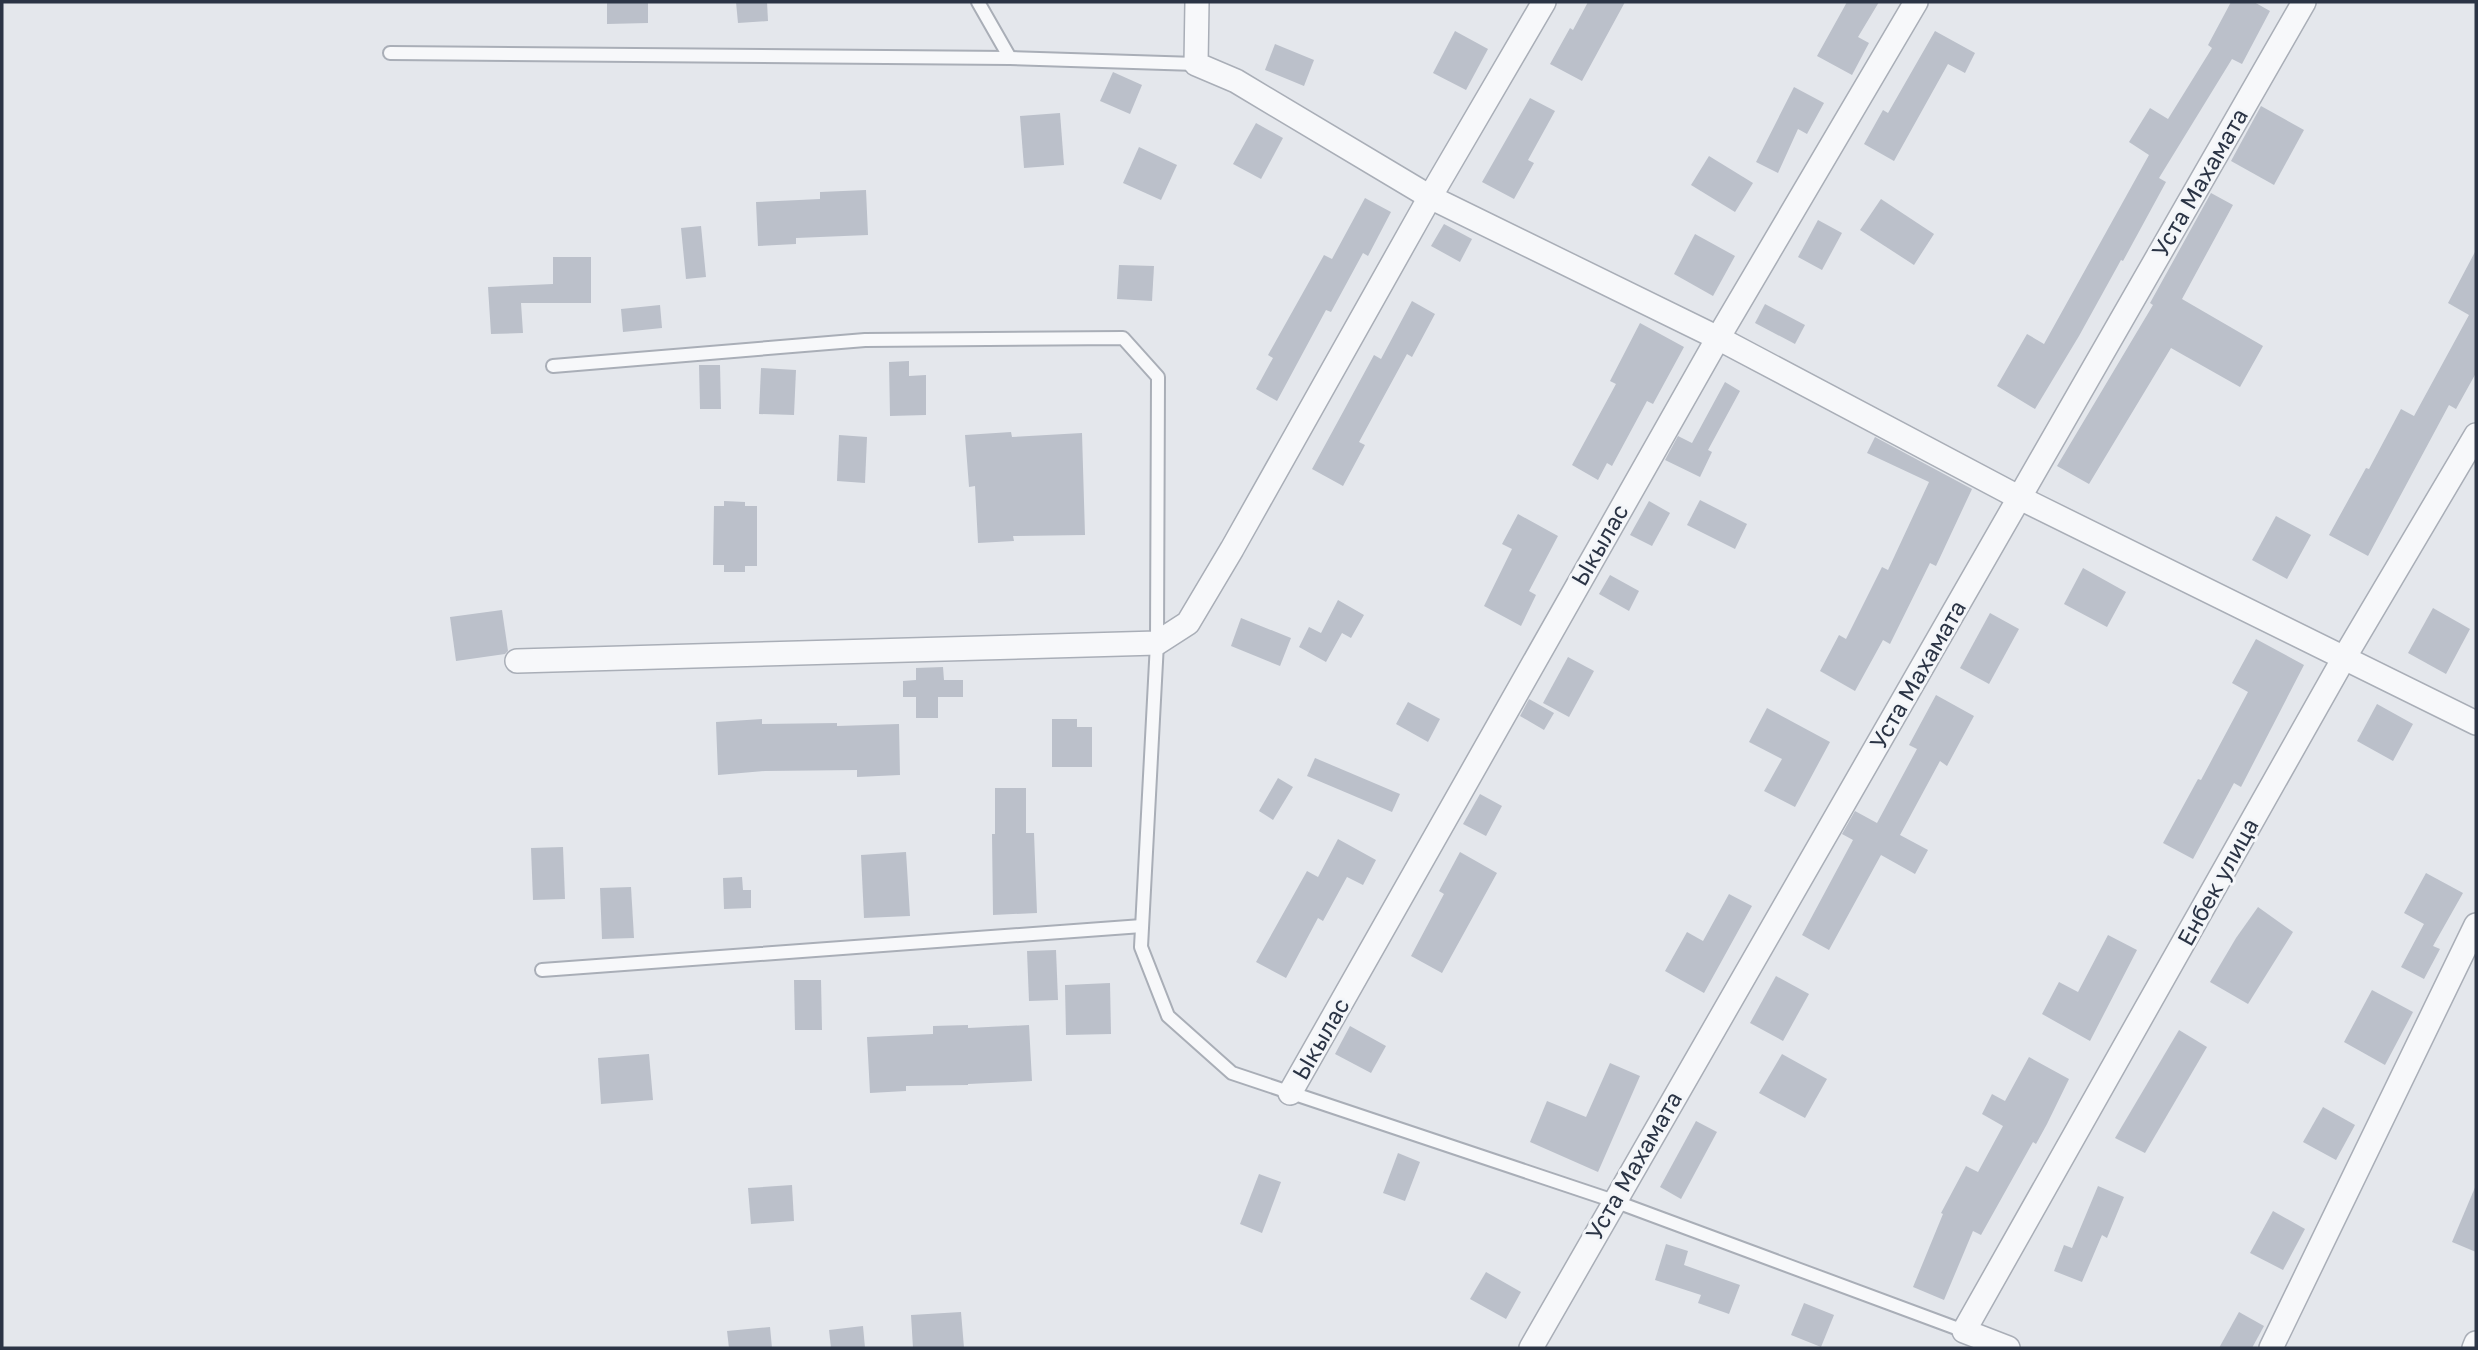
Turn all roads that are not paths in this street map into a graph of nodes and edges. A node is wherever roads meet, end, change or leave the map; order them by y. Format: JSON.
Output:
{"nodes":[{"id":1,"x":978,"y":2,"type":"edge"},
{"id":2,"x":1197,"y":2,"type":"edge"},
{"id":3,"x":1544,"y":2,"type":"edge"},
{"id":4,"x":1916,"y":2,"type":"edge"},
{"id":5,"x":2304,"y":2,"type":"edge"},
{"id":6,"x":390,"y":53,"type":"dead end"},
{"id":7,"x":1010,"y":58,"type":"junction"},
{"id":8,"x":1196,"y":64,"type":"junction"},
{"id":9,"x":1430,"y":197,"type":"junction"},
{"id":10,"x":1718,"y":338,"type":"junction"},
{"id":11,"x":554,"y":366,"type":"dead end"},
{"id":12,"x":2476,"y":435,"type":"edge"},
{"id":13,"x":2020,"y":498,"type":"junction"},
{"id":14,"x":1157,"y":643,"type":"junction"},
{"id":15,"x":2344,"y":658,"type":"junction"},
{"id":16,"x":517,"y":661,"type":"dead end"},
{"id":17,"x":2476,"y":723,"type":"edge"},
{"id":18,"x":2476,"y":925,"type":"edge"},
{"id":19,"x":1142,"y":926,"type":"junction"},
{"id":20,"x":542,"y":970,"type":"dead end"},
{"id":21,"x":1290,"y":1093,"type":"junction"},
{"id":22,"x":1614,"y":1202,"type":"junction"},
{"id":23,"x":1964,"y":1331,"type":"junction"},
{"id":24,"x":2476,"y":1343,"type":"edge"},
{"id":25,"x":1531,"y":1348,"type":"edge"},
{"id":26,"x":2008,"y":1348,"type":"edge"},
{"id":27,"x":2271,"y":1348,"type":"edge"},
{"id":28,"x":2474,"y":1348,"type":"edge"}],
"edges":[{"from":1,"to":7,"type":"lane"},
{"from":2,"to":8,"type":"street"},
{"from":3,"to":9,"type":"street"},
{"from":4,"to":10,"type":"street","name":"Ыкылас"},
{"from":5,"to":13,"type":"street","name":"Уста Махамата"},
{"from":6,"to":7,"type":"lane"},
{"from":7,"to":8,"type":"lane"},
{"from":8,"to":9,"type":"street"},
{"from":9,"to":10,"type":"street"},
{"from":9,"to":14,"type":"street"},
{"from":10,"to":13,"type":"street"},
{"from":10,"to":21,"type":"street","name":"Ыкылас"},
{"from":11,"to":14,"type":"lane"},
{"from":12,"to":15,"type":"street","name":"Енбек улица"},
{"from":13,"to":15,"type":"street"},
{"from":13,"to":22,"type":"street","name":"Уста Махамата"},
{"from":14,"to":16,"type":"street"},
{"from":14,"to":19,"type":"lane"},
{"from":15,"to":17,"type":"street"},
{"from":15,"to":23,"type":"street","name":"Енбек улица"},
{"from":18,"to":27,"type":"street"},
{"from":19,"to":20,"type":"lane"},
{"from":19,"to":21,"type":"lane"},
{"from":21,"to":22,"type":"lane"},
{"from":22,"to":23,"type":"lane"},
{"from":22,"to":25,"type":"street","name":"Уста Махамата"},
{"from":23,"to":26,"type":"street"},
{"from":24,"to":28,"type":"street"}]}
